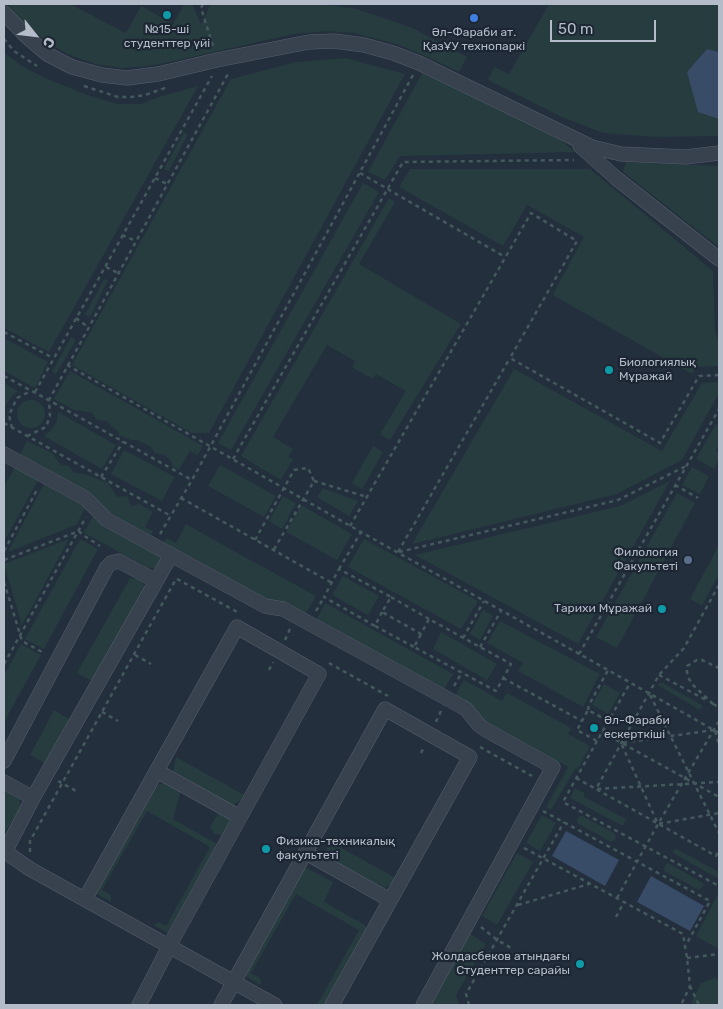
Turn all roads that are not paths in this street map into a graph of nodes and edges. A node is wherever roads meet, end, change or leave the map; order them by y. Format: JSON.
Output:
{"nodes":[{"id":1,"x":4,"y":13,"type":"edge"},
{"id":2,"x":568,"y":136,"type":"junction"},
{"id":3,"x":719,"y":152,"type":"edge"},
{"id":4,"x":719,"y":260,"type":"edge"},
{"id":5,"x":4,"y":454,"type":"edge"},
{"id":6,"x":171,"y":555,"type":"junction"},
{"id":7,"x":159,"y":576,"type":"junction"},
{"id":8,"x":4,"y":760,"type":"edge"},
{"id":9,"x":156,"y":770,"type":"junction"},
{"id":10,"x":4,"y":782,"type":"edge"},
{"id":11,"x":33,"y":798,"type":"junction"},
{"id":12,"x":240,"y":818,"type":"junction"},
{"id":13,"x":4,"y":852,"type":"edge"},
{"id":14,"x":306,"y":853,"type":"junction"},
{"id":15,"x":85,"y":899,"type":"junction"},
{"id":16,"x":390,"y":900,"type":"junction"},
{"id":17,"x":170,"y":947,"type":"junction"},
{"id":18,"x":234,"y":983,"type":"junction"},
{"id":19,"x":139,"y":1005,"type":"edge"},
{"id":20,"x":222,"y":1005,"type":"edge"},
{"id":21,"x":274,"y":1005,"type":"edge"},
{"id":22,"x":332,"y":1005,"type":"edge"},
{"id":23,"x":423,"y":1005,"type":"edge"}],
"edges":[{"from":1,"to":2,"type":"street"},
{"from":2,"to":3,"type":"street"},
{"from":2,"to":4,"type":"street"},
{"from":5,"to":6,"type":"street"},
{"from":6,"to":7,"type":"street"},
{"from":6,"to":23,"type":"street"},
{"from":7,"to":8,"type":"street"},
{"from":7,"to":11,"type":"street"},
{"from":9,"to":12,"type":"street"},
{"from":9,"to":12,"type":"street"},
{"from":9,"to":15,"type":"street"},
{"from":10,"to":11,"type":"street"},
{"from":11,"to":13,"type":"street"},
{"from":12,"to":17,"type":"street"},
{"from":13,"to":15,"type":"street"},
{"from":14,"to":16,"type":"street"},
{"from":14,"to":16,"type":"street"},
{"from":14,"to":18,"type":"street"},
{"from":15,"to":17,"type":"street"},
{"from":16,"to":22,"type":"street"},
{"from":17,"to":18,"type":"street"},
{"from":17,"to":19,"type":"street"},
{"from":18,"to":20,"type":"street"},
{"from":18,"to":21,"type":"street"}]}
